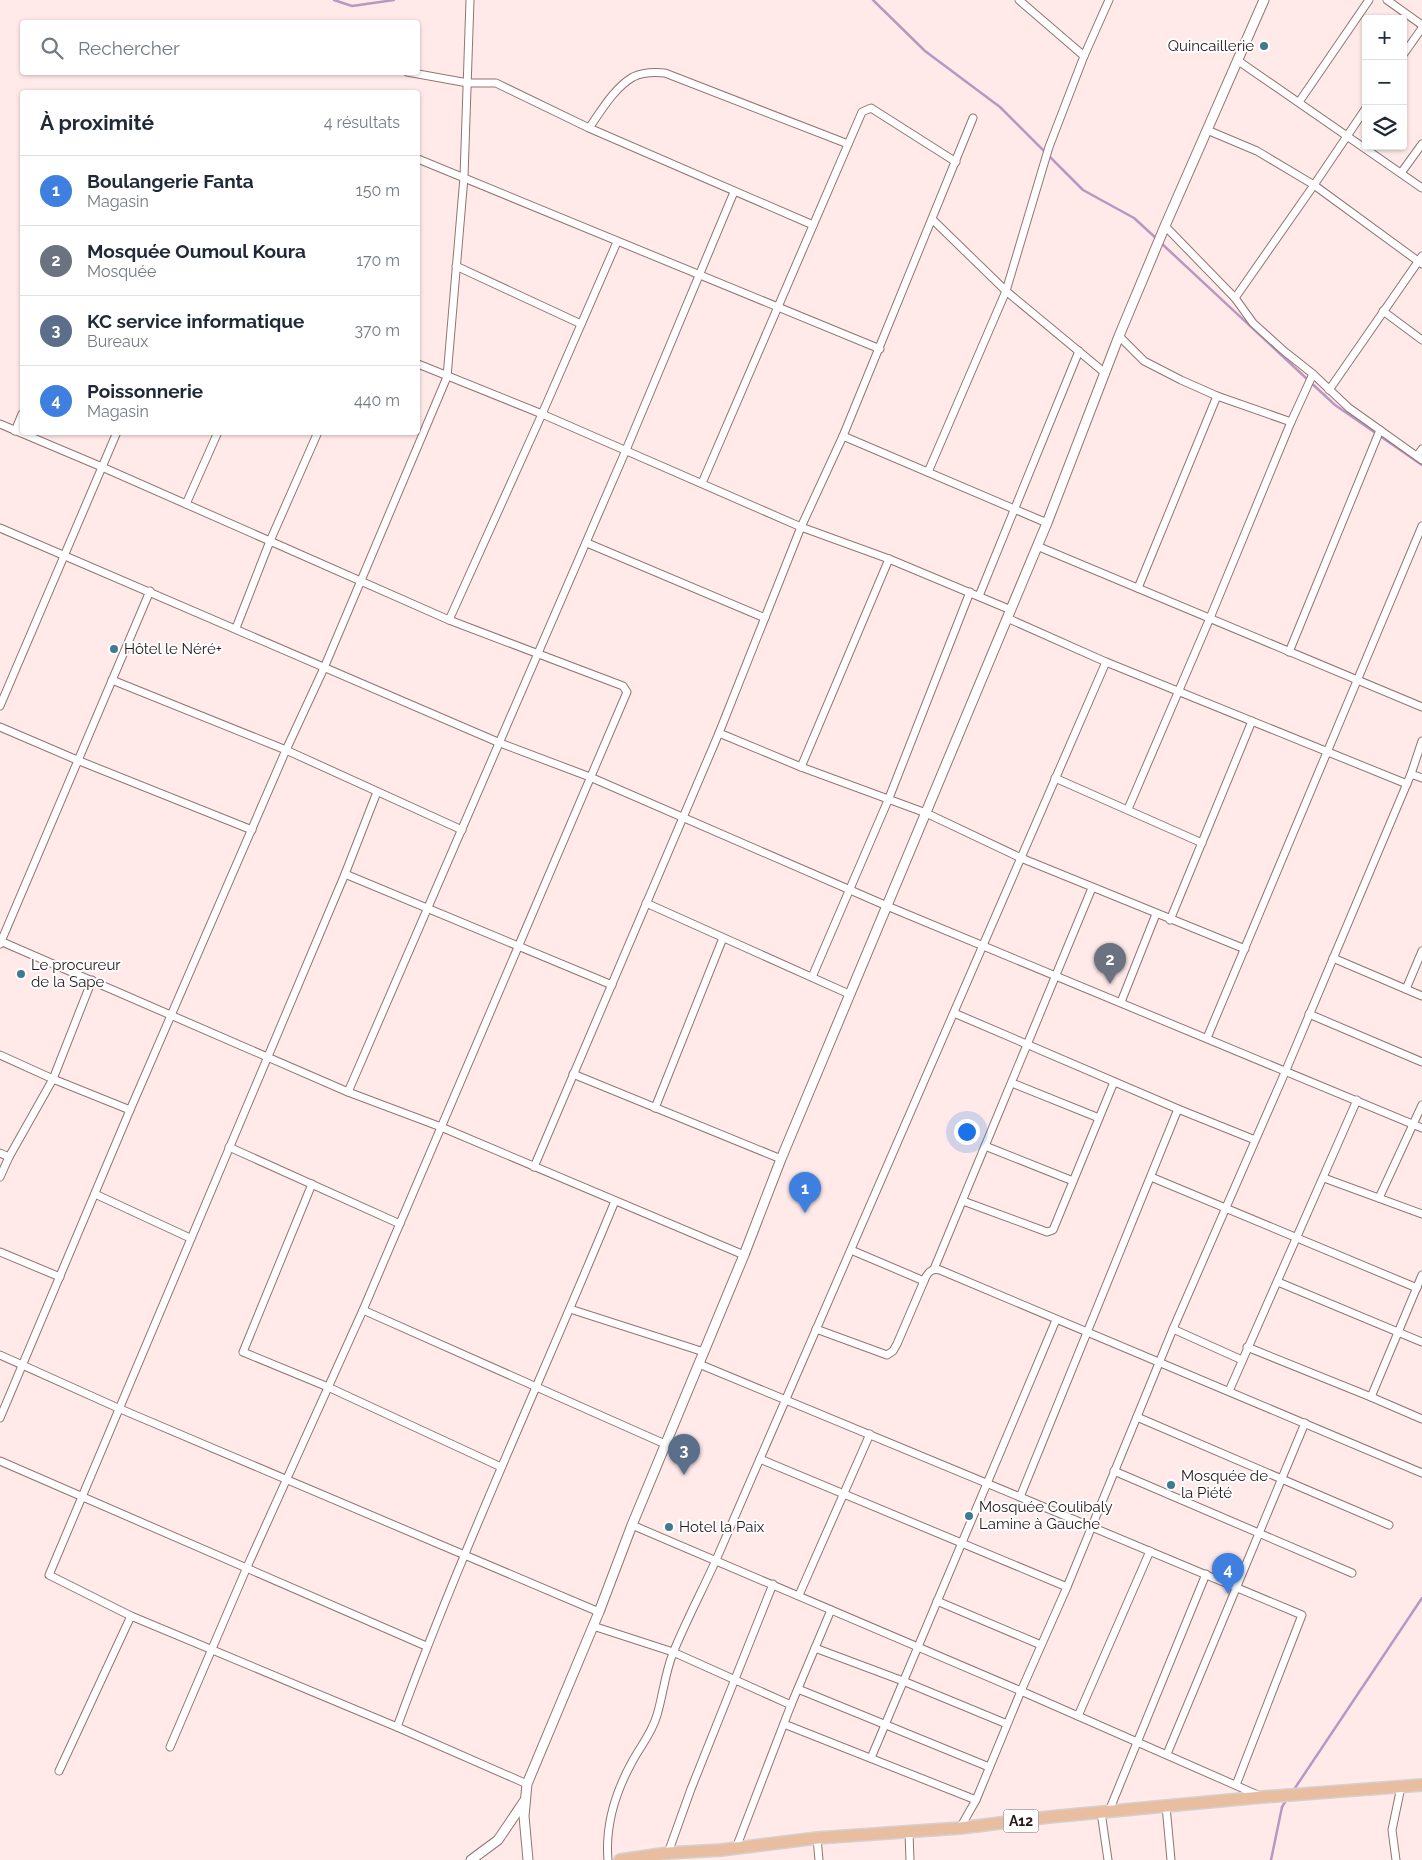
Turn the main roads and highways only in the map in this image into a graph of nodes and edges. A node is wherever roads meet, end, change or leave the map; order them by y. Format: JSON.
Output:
{"nodes":[{"id":1,"x":1422,"y":1785,"type":"edge"},
{"id":2,"x":722,"y":1855,"type":"edge"},
{"id":3,"x":620,"y":1860,"type":"edge"}],
"edges":[{"from":1,"to":2,"type":"main road","number":"A12"},
{"from":2,"to":3,"type":"main road","number":"A12"}]}
